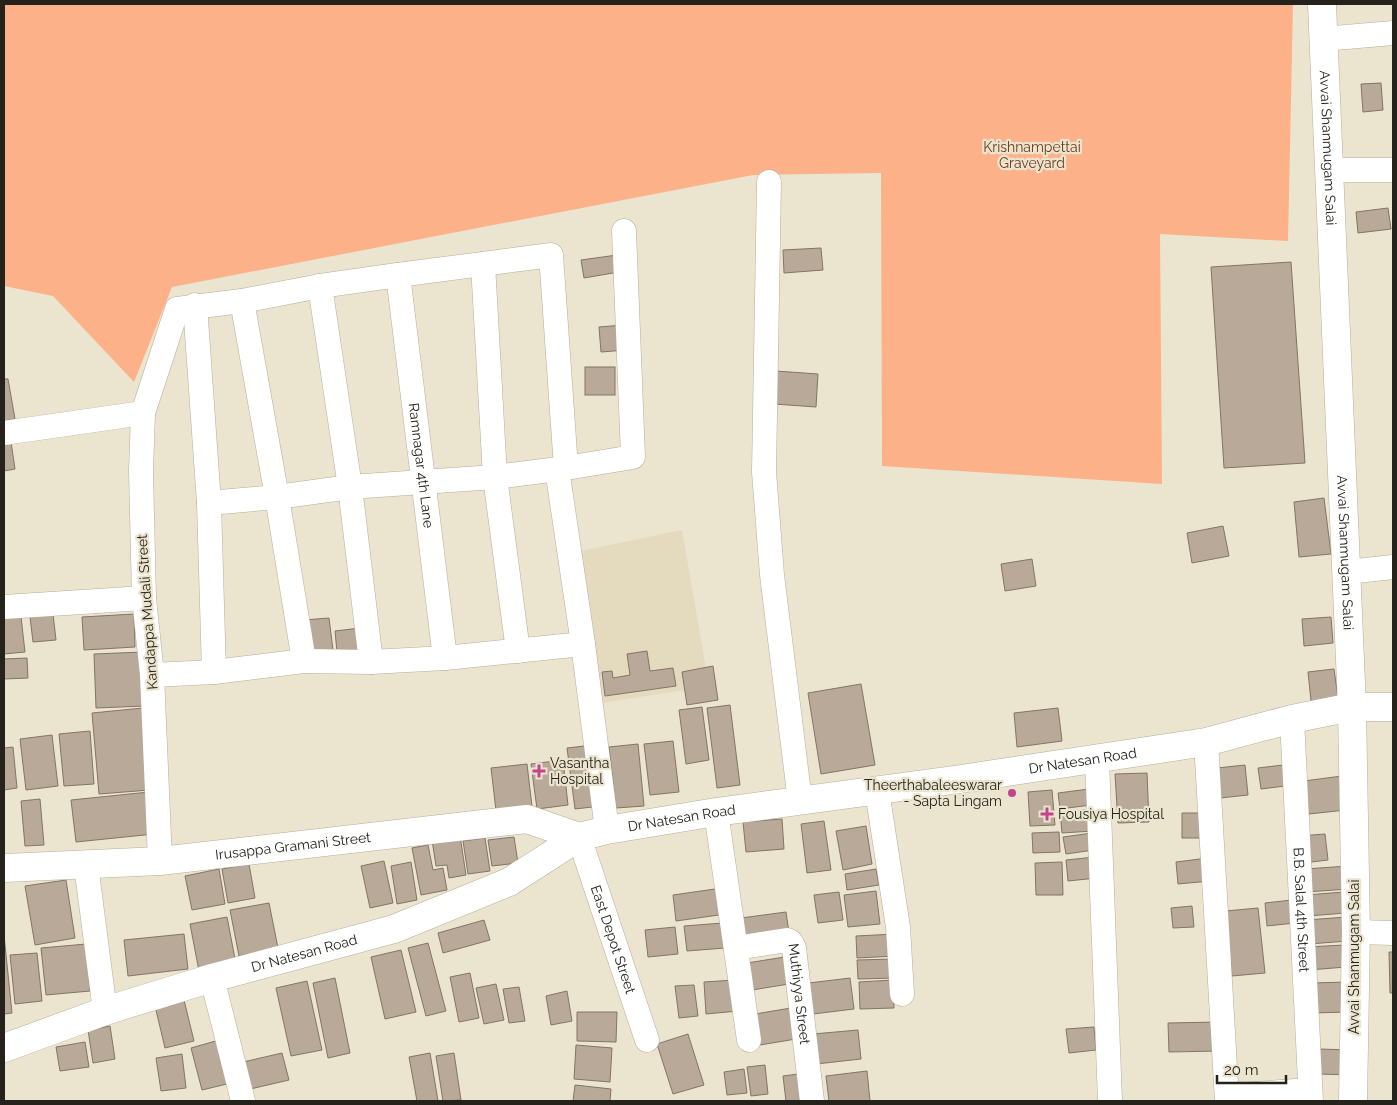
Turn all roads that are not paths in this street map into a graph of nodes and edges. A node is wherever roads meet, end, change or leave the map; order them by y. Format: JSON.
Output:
{"nodes":[{"id":1,"x":1322,"y":4,"type":"edge"},
{"id":2,"x":1393,"y":33,"type":"edge"},
{"id":3,"x":1324,"y":39,"type":"junction"},
{"id":4,"x":1329,"y":170,"type":"junction"},
{"id":5,"x":1393,"y":170,"type":"edge"},
{"id":6,"x":769,"y":182,"type":"dead end"},
{"id":7,"x":624,"y":231,"type":"dead end"},
{"id":8,"x":484,"y":264,"type":"junction"},
{"id":9,"x":398,"y":275,"type":"junction"},
{"id":10,"x":320,"y":286,"type":"junction"},
{"id":11,"x":242,"y":300,"type":"junction"},
{"id":12,"x":186,"y":307,"type":"junction"},
{"id":13,"x":143,"y":413,"type":"junction"},
{"id":14,"x":4,"y":432,"type":"edge"},
{"id":15,"x":562,"y":469,"type":"junction"},
{"id":16,"x":495,"y":477,"type":"junction"},
{"id":17,"x":423,"y":481,"type":"junction"},
{"id":18,"x":350,"y":487,"type":"junction"},
{"id":19,"x":277,"y":496,"type":"junction"},
{"id":20,"x":209,"y":503,"type":"junction"},
{"id":21,"x":1393,"y":567,"type":"edge"},
{"id":22,"x":1347,"y":572,"type":"junction"},
{"id":23,"x":144,"y":598,"type":"junction"},
{"id":24,"x":4,"y":607,"type":"edge"},
{"id":25,"x":583,"y":644,"type":"junction"},
{"id":26,"x":518,"y":650,"type":"junction"},
{"id":27,"x":445,"y":658,"type":"junction"},
{"id":28,"x":304,"y":661,"type":"junction"},
{"id":29,"x":371,"y":662,"type":"junction"},
{"id":30,"x":214,"y":672,"type":"junction"},
{"id":31,"x":152,"y":675,"type":"junction"},
{"id":32,"x":1352,"y":707,"type":"junction"},
{"id":33,"x":1393,"y":707,"type":"edge"},
{"id":34,"x":1292,"y":719,"type":"junction"},
{"id":35,"x":1206,"y":742,"type":"junction"},
{"id":36,"x":1097,"y":760,"type":"junction"},
{"id":37,"x":877,"y":790,"type":"junction"},
{"id":38,"x":800,"y":801,"type":"junction"},
{"id":39,"x":716,"y":812,"type":"junction"},
{"id":40,"x":607,"y":830,"type":"junction"},
{"id":41,"x":579,"y":837,"type":"junction"},
{"id":42,"x":160,"y":861,"type":"junction"},
{"id":43,"x":86,"y":865,"type":"junction"},
{"id":44,"x":4,"y":868,"type":"edge"},
{"id":45,"x":1356,"y":932,"type":"junction"},
{"id":46,"x":1393,"y":933,"type":"edge"},
{"id":47,"x":736,"y":948,"type":"junction"},
{"id":48,"x":212,"y":978,"type":"junction"},
{"id":49,"x":902,"y":994,"type":"dead end"},
{"id":50,"x":105,"y":1011,"type":"junction"},
{"id":51,"x":647,"y":1040,"type":"dead end"},
{"id":52,"x":749,"y":1040,"type":"dead end"},
{"id":53,"x":4,"y":1048,"type":"edge"},
{"id":54,"x":1311,"y":1096,"type":"edge"},
{"id":55,"x":1227,"y":1099,"type":"edge"},
{"id":56,"x":243,"y":1101,"type":"edge"},
{"id":57,"x":812,"y":1101,"type":"edge"},
{"id":58,"x":1110,"y":1101,"type":"edge"},
{"id":59,"x":1353,"y":1101,"type":"edge"}],
"edges":[{"from":1,"to":3,"type":"street","name":"Avvai Shanmugam Salai"},
{"from":2,"to":3,"type":"street"},
{"from":3,"to":4,"type":"street","name":"Avvai Shanmugam Salai"},
{"from":4,"to":5,"type":"street"},
{"from":4,"to":22,"type":"street","name":"Avvai Shanmugam Salai"},
{"from":6,"to":38,"type":"street"},
{"from":7,"to":15,"type":"street"},
{"from":8,"to":9,"type":"street"},
{"from":8,"to":15,"type":"street"},
{"from":8,"to":16,"type":"street"},
{"from":9,"to":10,"type":"street"},
{"from":9,"to":17,"type":"street","name":"Ramnagar 4th Lane"},
{"from":10,"to":11,"type":"street"},
{"from":10,"to":18,"type":"street"},
{"from":11,"to":12,"type":"street"},
{"from":11,"to":19,"type":"street"},
{"from":12,"to":13,"type":"street","name":"Kandappa Mudali Street"},
{"from":12,"to":20,"type":"street"},
{"from":13,"to":14,"type":"street"},
{"from":13,"to":23,"type":"street","name":"Kandappa Mudali Street"},
{"from":15,"to":16,"type":"street"},
{"from":15,"to":25,"type":"street"},
{"from":16,"to":17,"type":"street"},
{"from":16,"to":26,"type":"street"},
{"from":17,"to":18,"type":"street"},
{"from":17,"to":27,"type":"street","name":"Ramnagar 4th Lane"},
{"from":18,"to":19,"type":"street"},
{"from":18,"to":29,"type":"street"},
{"from":19,"to":20,"type":"street"},
{"from":19,"to":28,"type":"street"},
{"from":20,"to":30,"type":"street"},
{"from":21,"to":22,"type":"street"},
{"from":22,"to":32,"type":"street","name":"Avvai Shanmugam Salai"},
{"from":23,"to":24,"type":"street"},
{"from":23,"to":31,"type":"street","name":"Kandappa Mudali Street"},
{"from":25,"to":26,"type":"street"},
{"from":25,"to":40,"type":"street"},
{"from":26,"to":27,"type":"street"},
{"from":27,"to":29,"type":"street"},
{"from":28,"to":29,"type":"street"},
{"from":28,"to":30,"type":"street"},
{"from":30,"to":31,"type":"street"},
{"from":31,"to":42,"type":"street","name":"Kandappa Mudali Street"},
{"from":32,"to":33,"type":"street","name":"Dr Natesan Road"},
{"from":32,"to":34,"type":"street","name":"Dr Natesan Road"},
{"from":32,"to":45,"type":"street","name":"Avvai Shanmugam Salai"},
{"from":34,"to":35,"type":"street","name":"Dr Natesan Road"},
{"from":34,"to":54,"type":"street","name":"B.B. Salal 4th Street"},
{"from":35,"to":36,"type":"street","name":"Dr Natesan Road"},
{"from":35,"to":55,"type":"street"},
{"from":36,"to":37,"type":"street","name":"Dr Natesan Road"},
{"from":36,"to":58,"type":"street"},
{"from":37,"to":38,"type":"street","name":"Dr Natesan Road"},
{"from":37,"to":49,"type":"street"},
{"from":38,"to":39,"type":"street","name":"Dr Natesan Road"},
{"from":39,"to":40,"type":"street","name":"Dr Natesan Road"},
{"from":39,"to":47,"type":"street"},
{"from":40,"to":41,"type":"street","name":"Dr Natesan Road"},
{"from":41,"to":42,"type":"street","name":"Irusappa Gramani Street"},
{"from":41,"to":48,"type":"street","name":"Dr Natesan Road"},
{"from":41,"to":51,"type":"street","name":"East Depot Street"},
{"from":42,"to":43,"type":"street","name":"Irusappa Gramani Street"},
{"from":43,"to":44,"type":"street","name":"Irusappa Gramani Street"},
{"from":43,"to":50,"type":"street"},
{"from":45,"to":46,"type":"street"},
{"from":45,"to":59,"type":"street","name":"Avvai Shanmugam Salai"},
{"from":47,"to":52,"type":"street"},
{"from":47,"to":57,"type":"street","name":"Muthiyya Street"},
{"from":48,"to":50,"type":"street","name":"Dr Natesan Road"},
{"from":48,"to":56,"type":"street"},
{"from":50,"to":53,"type":"street","name":"Dr Natesan Road"},
{"from":54,"to":55,"type":"street"}]}
